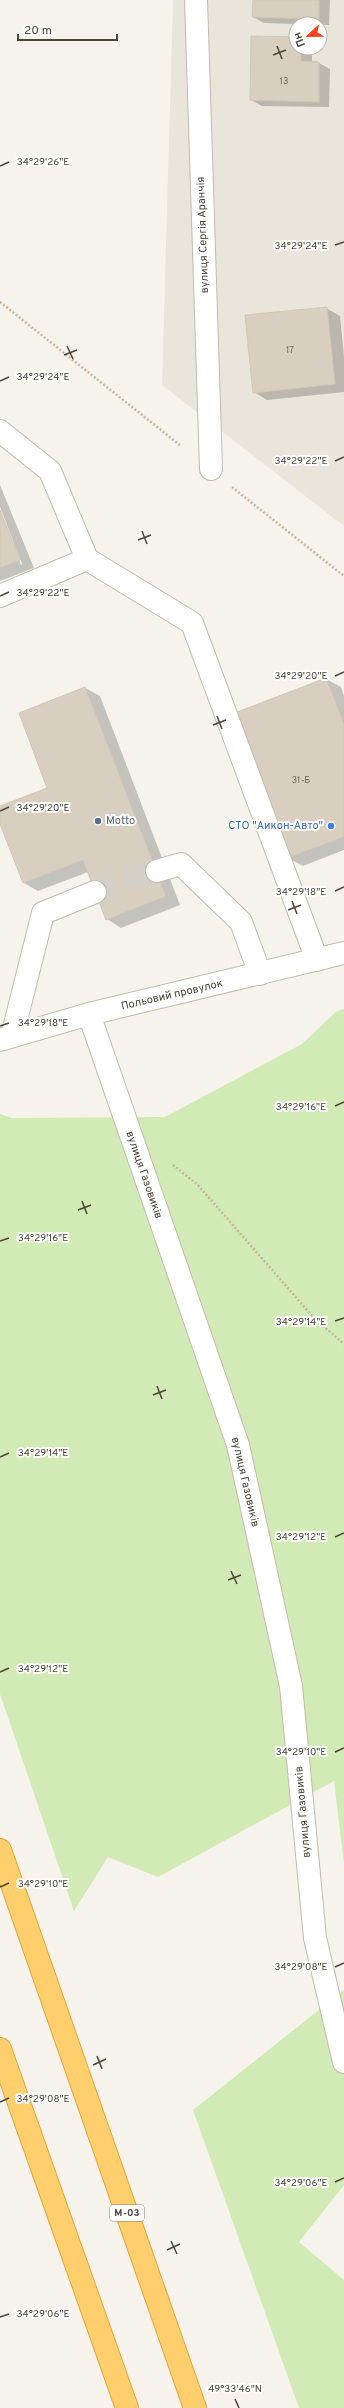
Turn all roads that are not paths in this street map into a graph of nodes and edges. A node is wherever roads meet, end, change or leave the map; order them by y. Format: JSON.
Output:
{"nodes":[{"id":1,"x":196,"y":0,"type":"edge"},
{"id":2,"x":0,"y":431,"type":"edge"},
{"id":3,"x":211,"y":470,"type":"road end"},
{"id":4,"x":87,"y":559,"type":"junction"},
{"id":5,"x":0,"y":596,"type":"edge"},
{"id":6,"x":157,"y":871,"type":"tunnel mouth"},
{"id":7,"x":95,"y":892,"type":"tunnel mouth"},
{"id":8,"x":344,"y":953,"type":"edge"},
{"id":9,"x":317,"y":960,"type":"junction"},
{"id":10,"x":260,"y":974,"type":"junction"},
{"id":11,"x":89,"y":1014,"type":"junction"},
{"id":12,"x":6,"y":1038,"type":"edge"},
{"id":13,"x":0,"y":1850,"type":"edge"},
{"id":14,"x":0,"y":2049,"type":"edge"},
{"id":15,"x":344,"y":2062,"type":"edge"},
{"id":16,"x":127,"y":2408,"type":"edge"},
{"id":17,"x":195,"y":2408,"type":"edge"}],
"edges":[{"from":1,"to":3,"type":"street","name":"вулиця Сергія Аранчія"},
{"from":2,"to":4,"type":"street"},
{"from":4,"to":5,"type":"street"},
{"from":4,"to":9,"type":"street"},
{"from":6,"to":10,"type":"street"},
{"from":7,"to":12,"type":"street"},
{"from":8,"to":9,"type":"street","name":"Польовий провулок"},
{"from":9,"to":10,"type":"street","name":"Польовий провулок"},
{"from":10,"to":11,"type":"street","name":"Польовий провулок"},
{"from":11,"to":12,"type":"street","name":"Польовий провулок"},
{"from":11,"to":15,"type":"street","name":"вулиця Газовиків"},
{"from":13,"to":17,"type":"highway","number":"М-03"},
{"from":14,"to":16,"type":"highway"}]}
